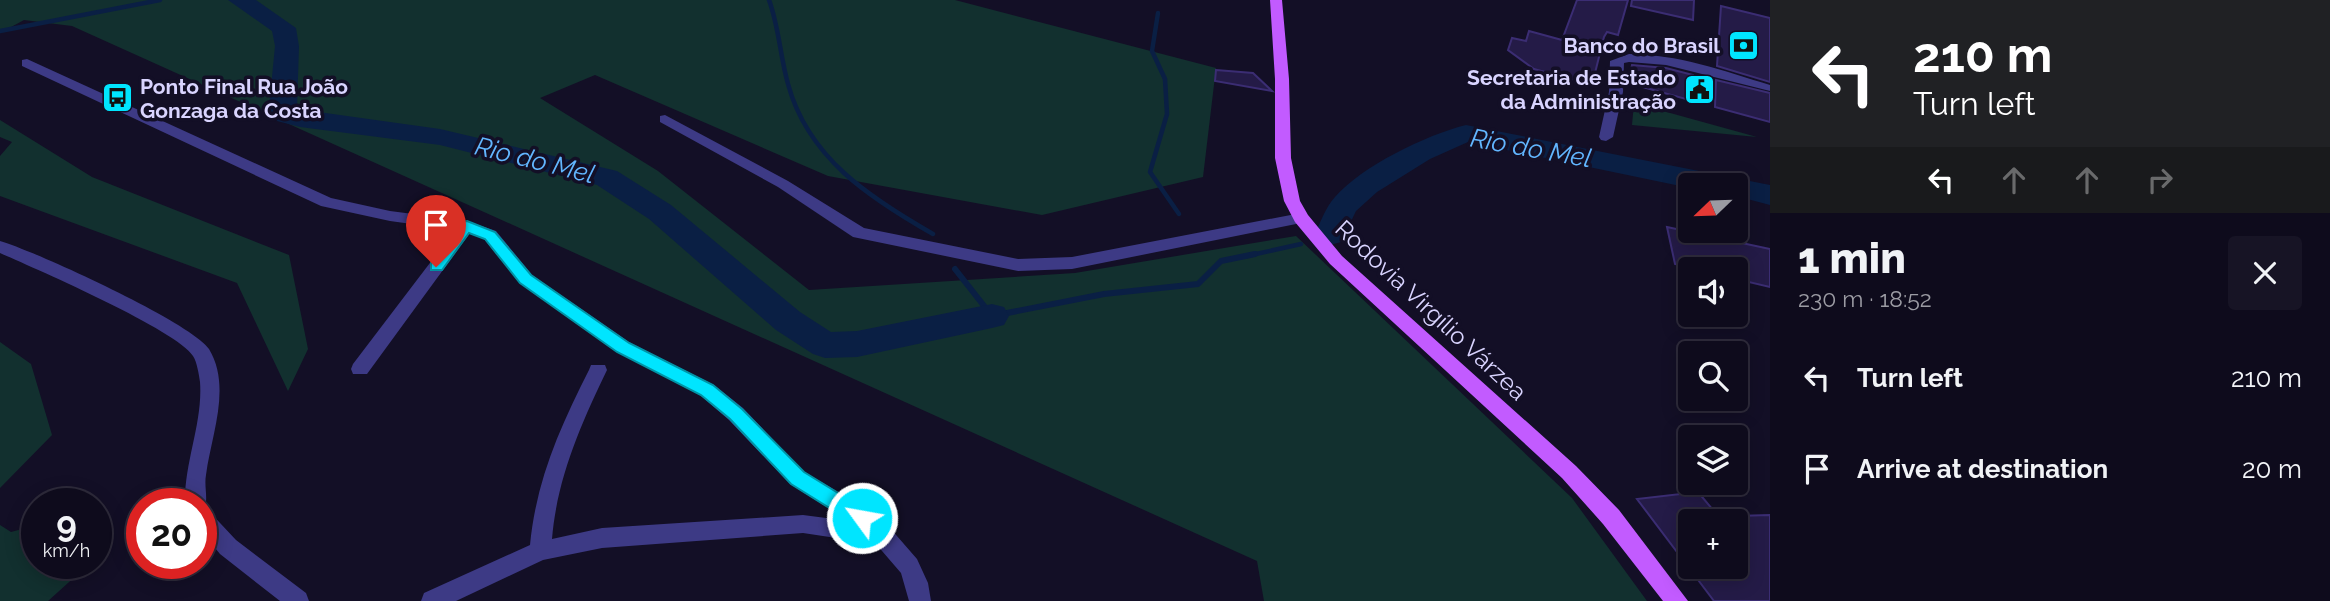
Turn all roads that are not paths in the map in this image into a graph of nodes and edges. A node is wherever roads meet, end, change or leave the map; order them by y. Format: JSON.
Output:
{"nodes":[{"id":1,"x":1276,"y":0,"type":"edge"},
{"id":2,"x":27,"y":64,"type":"dead end"},
{"id":3,"x":1767,"y":88,"type":"dead end"},
{"id":4,"x":665,"y":119,"type":"dead end"},
{"id":5,"x":1606,"y":137,"type":"dead end"},
{"id":6,"x":1301,"y":218,"type":"junction"},
{"id":7,"x":467,"y":226,"type":"junction"},
{"id":8,"x":0,"y":247,"type":"edge"},
{"id":9,"x":360,"y":369,"type":"dead end"},
{"id":10,"x":598,"y":370,"type":"dead end"},
{"id":11,"x":195,"y":488,"type":"edge"},
{"id":12,"x":217,"y":534,"type":"edge"},
{"id":13,"x":882,"y":535,"type":"junction"},
{"id":14,"x":540,"y":551,"type":"junction"},
{"id":15,"x":298,"y":601,"type":"edge"},
{"id":16,"x":432,"y":601,"type":"edge"},
{"id":17,"x":920,"y":601,"type":"edge"},
{"id":18,"x":1677,"y":601,"type":"edge"}],
"edges":[{"from":1,"to":6,"type":"main road","name":"Rodovia Virgílio Várzea"},
{"from":2,"to":7,"type":"street"},
{"from":3,"to":5,"type":"street"},
{"from":4,"to":6,"type":"street"},
{"from":6,"to":18,"type":"main road","name":"Rodovia Virgílio Várzea"},
{"from":7,"to":9,"type":"street"},
{"from":7,"to":13,"type":"street"},
{"from":8,"to":11,"type":"street"},
{"from":10,"to":14,"type":"street"},
{"from":12,"to":15,"type":"street"},
{"from":13,"to":14,"type":"street"},
{"from":13,"to":17,"type":"street"},
{"from":14,"to":16,"type":"street"}]}
